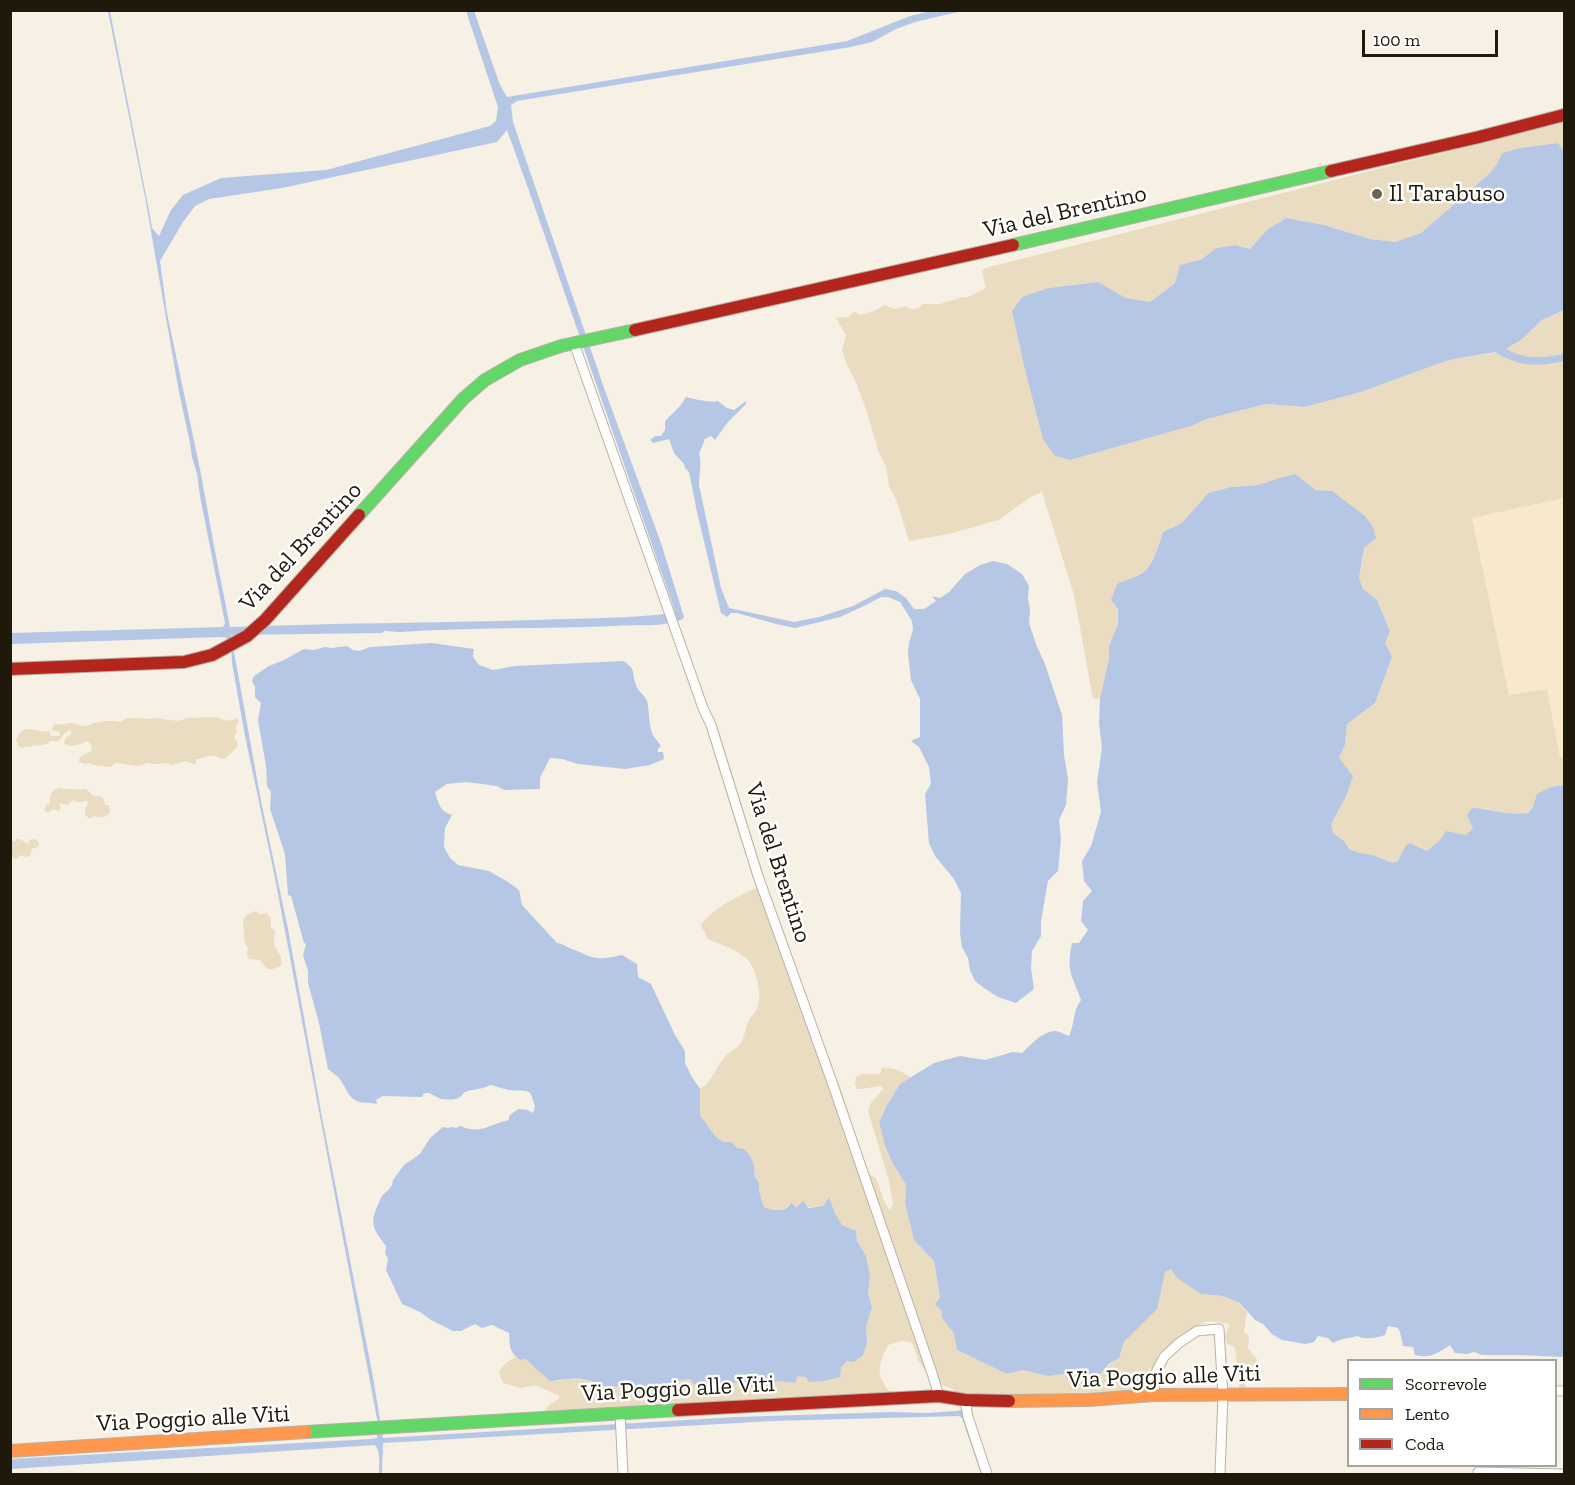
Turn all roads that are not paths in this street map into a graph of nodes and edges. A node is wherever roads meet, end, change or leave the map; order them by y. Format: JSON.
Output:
{"nodes":[{"id":1,"x":1564,"y":115,"type":"edge"},
{"id":2,"x":581,"y":342,"type":"junction"},
{"id":3,"x":10,"y":669,"type":"edge"},
{"id":4,"x":1347,"y":1394,"type":"edge"},
{"id":5,"x":1154,"y":1395,"type":"junction"},
{"id":6,"x":1223,"y":1395,"type":"junction"},
{"id":7,"x":939,"y":1396,"type":"junction"},
{"id":8,"x":965,"y":1400,"type":"junction"},
{"id":9,"x":620,"y":1417,"type":"junction"},
{"id":10,"x":10,"y":1451,"type":"edge"},
{"id":11,"x":1478,"y":1471,"type":"edge"},
{"id":12,"x":623,"y":1474,"type":"edge"},
{"id":13,"x":987,"y":1474,"type":"edge"},
{"id":14,"x":1220,"y":1474,"type":"edge"},
{"id":15,"x":1564,"y":1474,"type":"edge"}],
"edges":[{"from":1,"to":2,"type":"street","name":"Via del Brentino"},
{"from":2,"to":3,"type":"street","name":"Via del Brentino"},
{"from":2,"to":7,"type":"street","name":"Via del Brentino"},
{"from":4,"to":6,"type":"street","name":"Via Poggio alle Viti"},
{"from":5,"to":6,"type":"street","name":"Via Poggio alle Viti"},
{"from":5,"to":6,"type":"street"},
{"from":5,"to":8,"type":"street","name":"Via Poggio alle Viti"},
{"from":6,"to":14,"type":"street"},
{"from":7,"to":8,"type":"street","name":"Via Poggio alle Viti"},
{"from":7,"to":9,"type":"street","name":"Via Poggio alle Viti"},
{"from":8,"to":13,"type":"street"},
{"from":9,"to":10,"type":"street","name":"Via Poggio alle Viti"},
{"from":9,"to":12,"type":"street"},
{"from":11,"to":15,"type":"street"}]}
